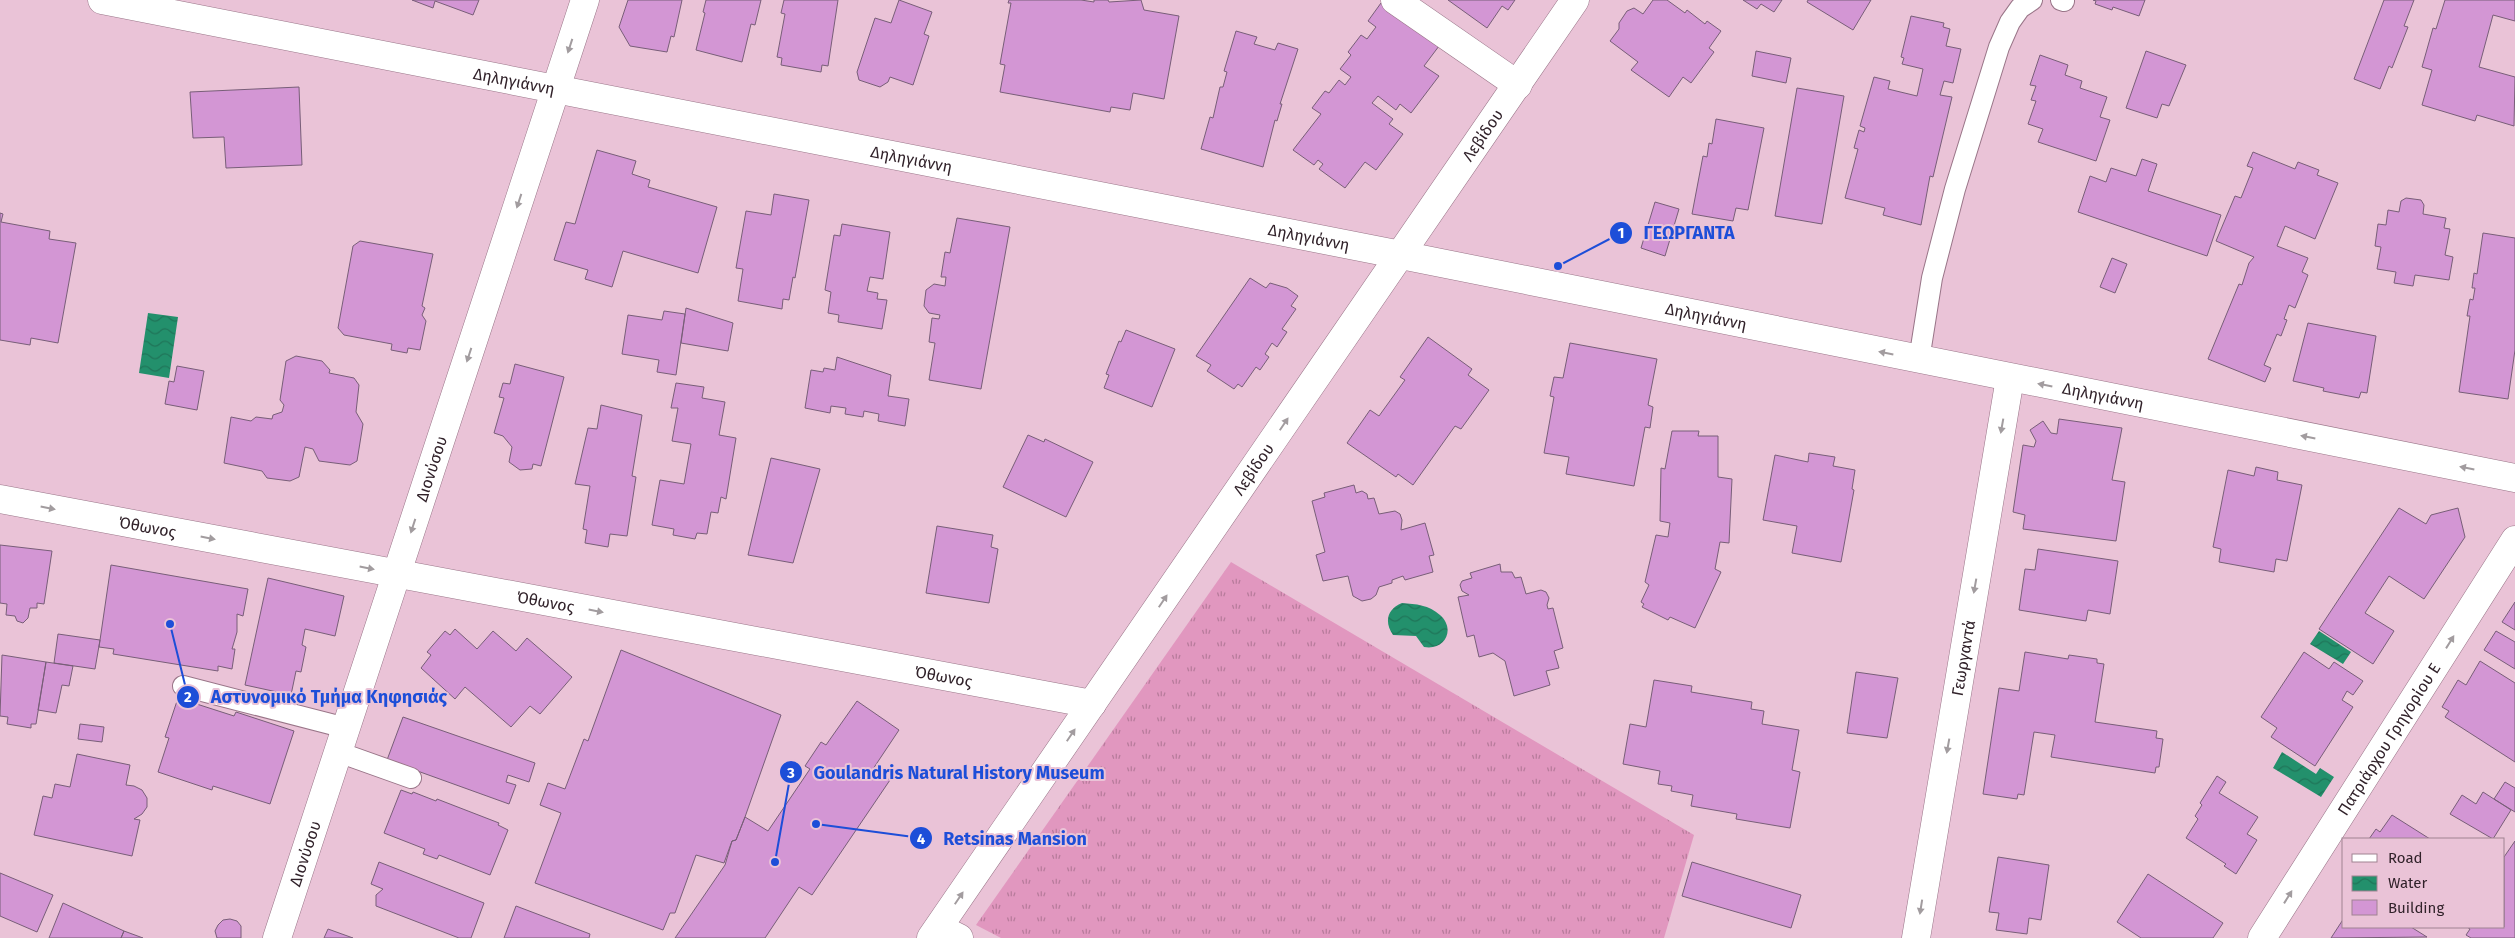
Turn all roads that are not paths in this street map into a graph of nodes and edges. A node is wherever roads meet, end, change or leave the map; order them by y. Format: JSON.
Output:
{"nodes":[{"id":1,"x":102,"y":0,"type":"edge"},
{"id":2,"x":585,"y":0,"type":"edge"},
{"id":3,"x":1395,"y":0,"type":"edge"},
{"id":4,"x":1576,"y":0,"type":"edge"},
{"id":5,"x":2032,"y":0,"type":"edge"},
{"id":6,"x":1518,"y":84,"type":"junction"},
{"id":7,"x":556,"y":90,"type":"junction"},
{"id":8,"x":1401,"y":255,"type":"junction"},
{"id":9,"x":1919,"y":360,"type":"junction"},
{"id":10,"x":2010,"y":378,"type":"junction"},
{"id":11,"x":2515,"y":478,"type":"edge"},
{"id":12,"x":0,"y":499,"type":"edge"},
{"id":13,"x":2515,"y":540,"type":"edge"},
{"id":14,"x":397,"y":574,"type":"junction"},
{"id":15,"x":183,"y":686,"type":"dead end"},
{"id":16,"x":1092,"y":704,"type":"junction"},
{"id":17,"x":342,"y":740,"type":"junction"},
{"id":18,"x":411,"y":778,"type":"dead end"},
{"id":19,"x":943,"y":935,"type":"edge"},
{"id":20,"x":277,"y":938,"type":"edge"},
{"id":21,"x":1916,"y":938,"type":"edge"},
{"id":22,"x":2262,"y":938,"type":"edge"}],
"edges":[{"from":1,"to":7,"type":"street","name":"Δηληγιάννη"},
{"from":2,"to":7,"type":"street","name":"Διονύσου","one_way":true},
{"from":3,"to":6,"type":"street"},
{"from":4,"to":6,"type":"street","name":"Λεβίδου"},
{"from":5,"to":9,"type":"lane"},
{"from":6,"to":8,"type":"street","name":"Λεβίδου"},
{"from":7,"to":8,"type":"street","name":"Δηληγιάννη"},
{"from":7,"to":14,"type":"street","name":"Διονύσου","one_way":true},
{"from":9,"to":8,"type":"street","name":"Δηληγιάννη","one_way":true},
{"from":16,"to":8,"type":"street","name":"Λεβίδου","one_way":true},
{"from":9,"to":10,"type":"street","name":"Δηληγιάννη"},
{"from":11,"to":10,"type":"street","name":"Δηληγιάννη","one_way":true},
{"from":10,"to":21,"type":"street","name":"Γεωργαντά","one_way":true},
{"from":12,"to":14,"type":"street","name":"Όθωνος","one_way":true},
{"from":22,"to":13,"type":"street","name":"Πατριάρχου Γρηγορίου Ε","one_way":true},
{"from":14,"to":16,"type":"street","name":"Όθωνος","one_way":true},
{"from":14,"to":17,"type":"street","name":"Διονύσου"},
{"from":15,"to":17,"type":"lane"},
{"from":19,"to":16,"type":"street","name":"Λεβίδου","one_way":true},
{"from":17,"to":18,"type":"lane"},
{"from":17,"to":20,"type":"street","name":"Διονύσου"}]}
